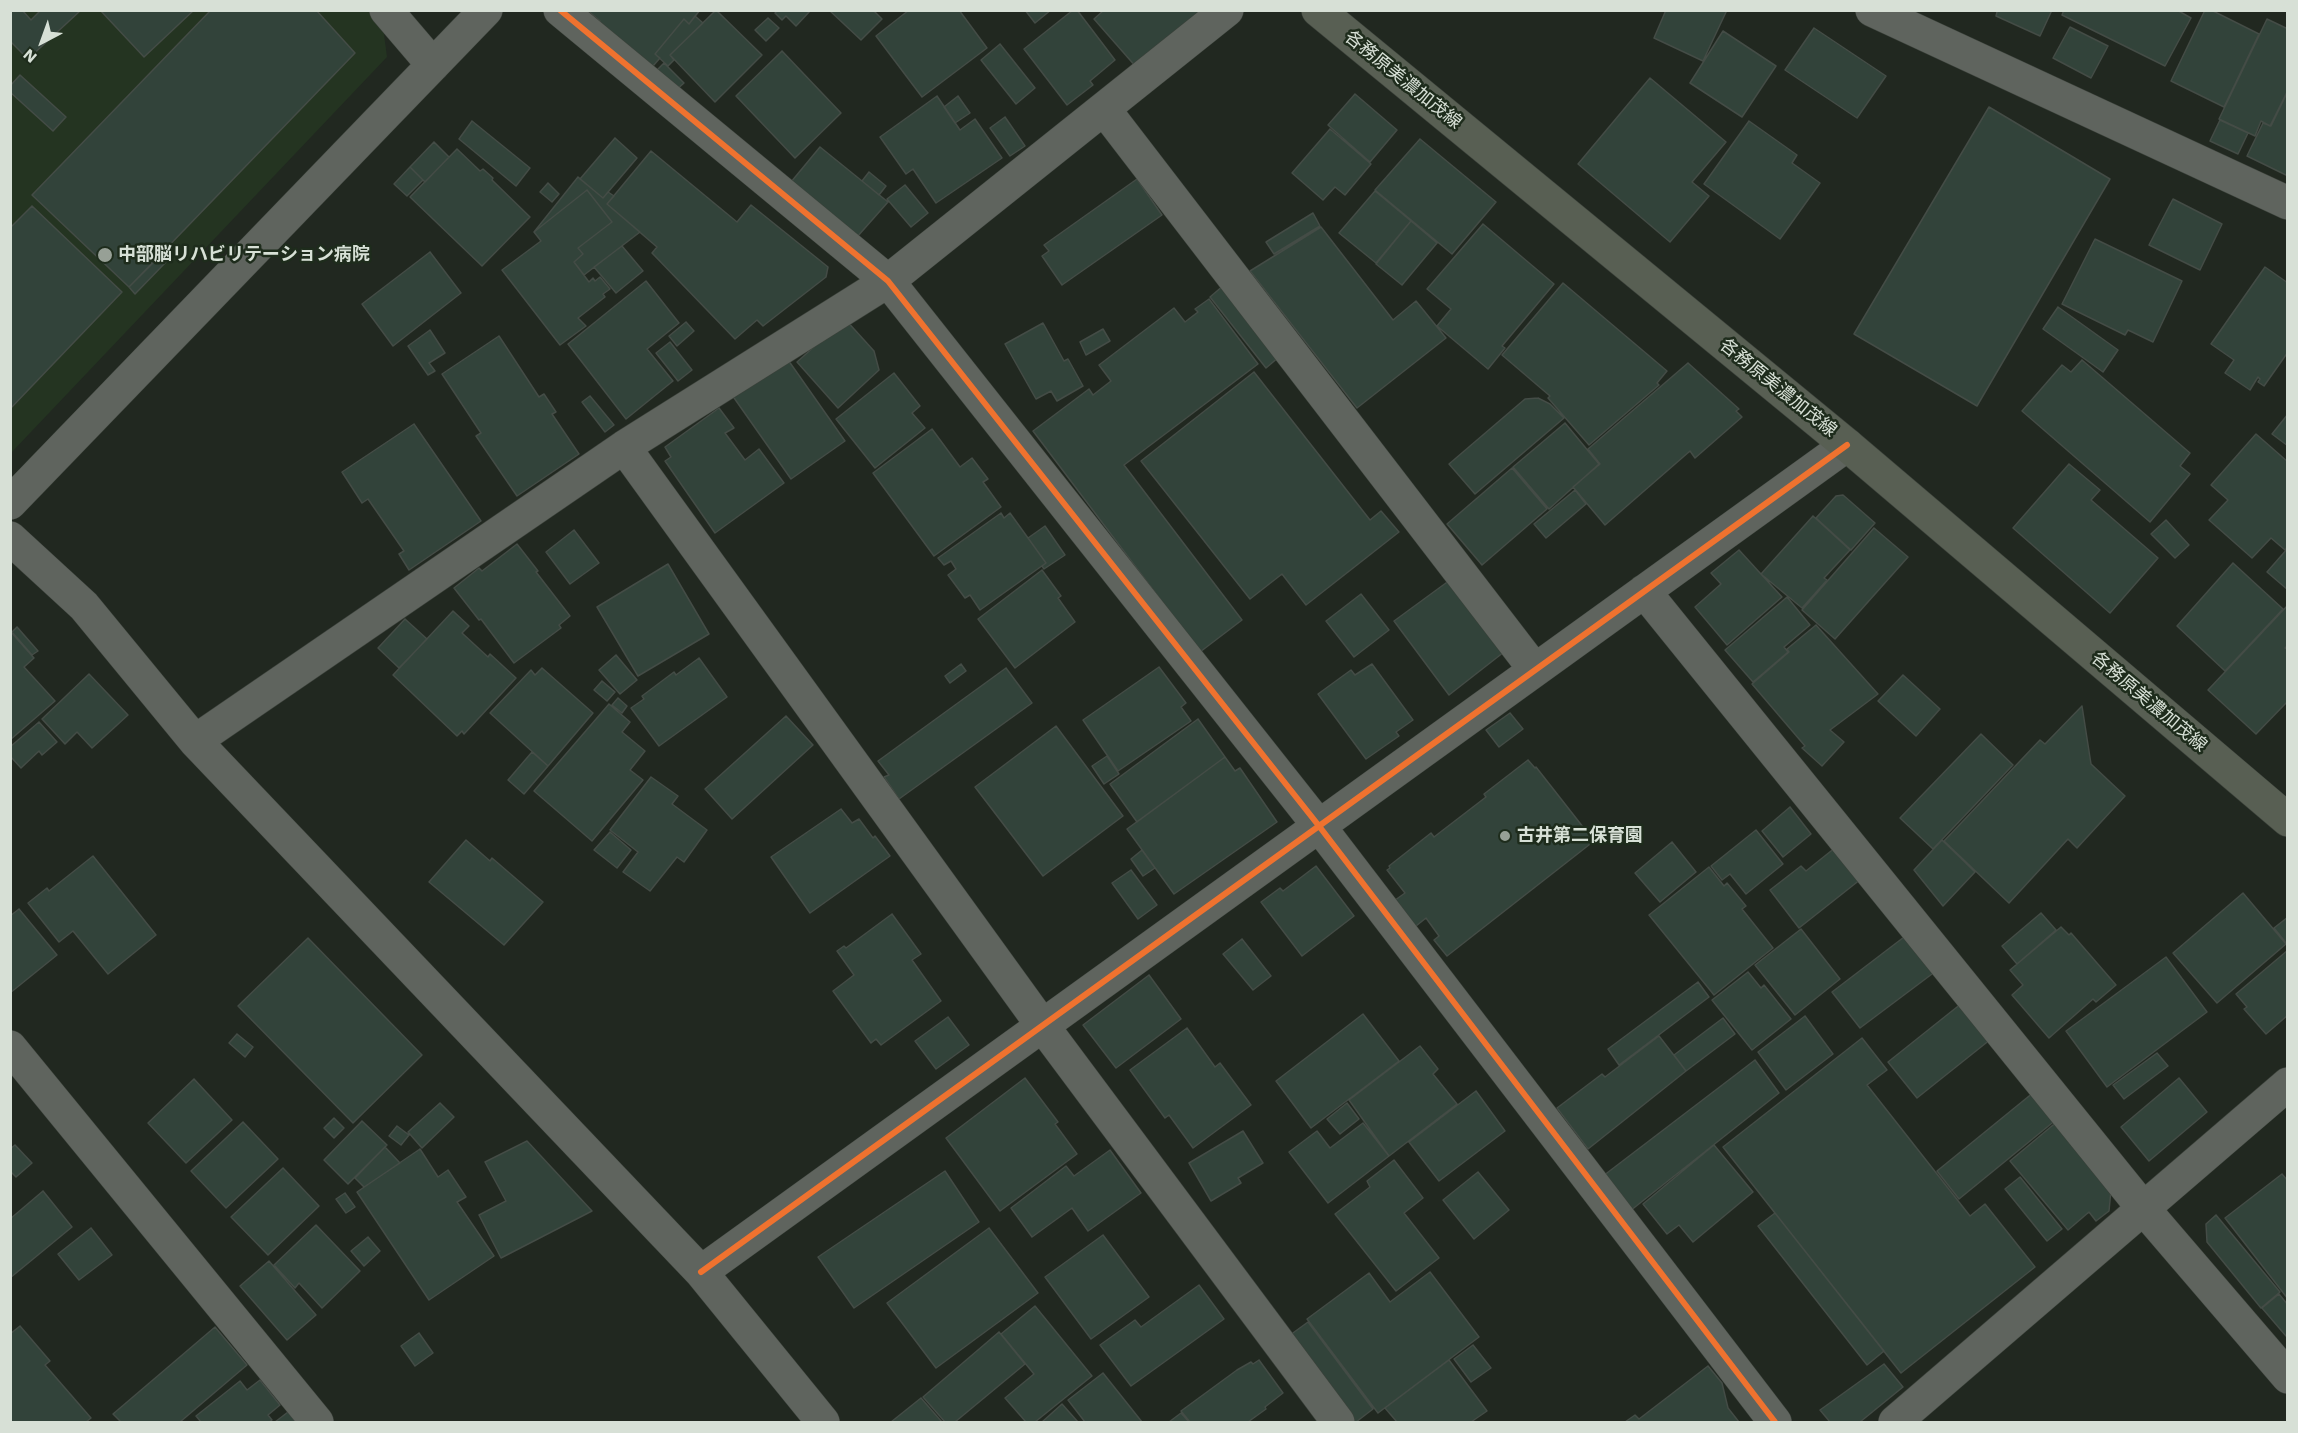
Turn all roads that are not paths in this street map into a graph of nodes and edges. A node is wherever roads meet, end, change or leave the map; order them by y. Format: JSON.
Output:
{"nodes":[{"id":1,"x":386,"y":10,"type":"edge"},
{"id":2,"x":486,"y":10,"type":"edge"},
{"id":3,"x":560,"y":10,"type":"edge"},
{"id":4,"x":1227,"y":10,"type":"edge"},
{"id":5,"x":1318,"y":10,"type":"edge"},
{"id":6,"x":1872,"y":10,"type":"edge"},
{"id":7,"x":433,"y":65,"type":"junction"},
{"id":8,"x":1104,"y":109,"type":"junction"},
{"id":9,"x":2288,"y":203,"type":"edge"},
{"id":10,"x":888,"y":281,"type":"junction"},
{"id":11,"x":1847,"y":445,"type":"junction"},
{"id":12,"x":624,"y":447,"type":"junction"},
{"id":13,"x":10,"y":502,"type":"edge"},
{"id":14,"x":10,"y":538,"type":"edge"},
{"id":15,"x":1644,"y":591,"type":"junction"},
{"id":16,"x":1535,"y":670,"type":"junction"},
{"id":17,"x":195,"y":741,"type":"junction"},
{"id":18,"x":2288,"y":820,"type":"edge"},
{"id":19,"x":1319,"y":825,"type":"junction"},
{"id":20,"x":1042,"y":1025,"type":"junction"},
{"id":21,"x":10,"y":1047,"type":"edge"},
{"id":22,"x":2288,"y":1084,"type":"edge"},
{"id":23,"x":2143,"y":1208,"type":"junction"},
{"id":24,"x":701,"y":1272,"type":"junction"},
{"id":25,"x":2288,"y":1377,"type":"edge"},
{"id":26,"x":317,"y":1422,"type":"edge"},
{"id":27,"x":823,"y":1422,"type":"edge"},
{"id":28,"x":1338,"y":1422,"type":"edge"},
{"id":29,"x":1775,"y":1422,"type":"edge"},
{"id":30,"x":1895,"y":1422,"type":"edge"}],
"edges":[{"from":1,"to":7,"type":"street"},
{"from":2,"to":7,"type":"street"},
{"from":3,"to":10,"type":"street"},
{"from":4,"to":8,"type":"street"},
{"from":5,"to":11,"type":"main road","name":"各務原美濃加茂線"},
{"from":6,"to":9,"type":"street"},
{"from":7,"to":13,"type":"street"},
{"from":8,"to":10,"type":"street"},
{"from":8,"to":16,"type":"street"},
{"from":10,"to":12,"type":"street"},
{"from":10,"to":19,"type":"street"},
{"from":11,"to":15,"type":"street"},
{"from":11,"to":18,"type":"main road","name":"各務原美濃加茂線"},
{"from":12,"to":17,"type":"street"},
{"from":12,"to":20,"type":"street"},
{"from":14,"to":17,"type":"street"},
{"from":15,"to":16,"type":"street"},
{"from":15,"to":23,"type":"street"},
{"from":16,"to":19,"type":"street"},
{"from":17,"to":24,"type":"street"},
{"from":19,"to":20,"type":"street"},
{"from":19,"to":29,"type":"street"},
{"from":20,"to":24,"type":"street"},
{"from":20,"to":28,"type":"street"},
{"from":21,"to":26,"type":"street"},
{"from":22,"to":23,"type":"street"},
{"from":23,"to":25,"type":"street"},
{"from":23,"to":30,"type":"street"},
{"from":24,"to":27,"type":"street"}]}
